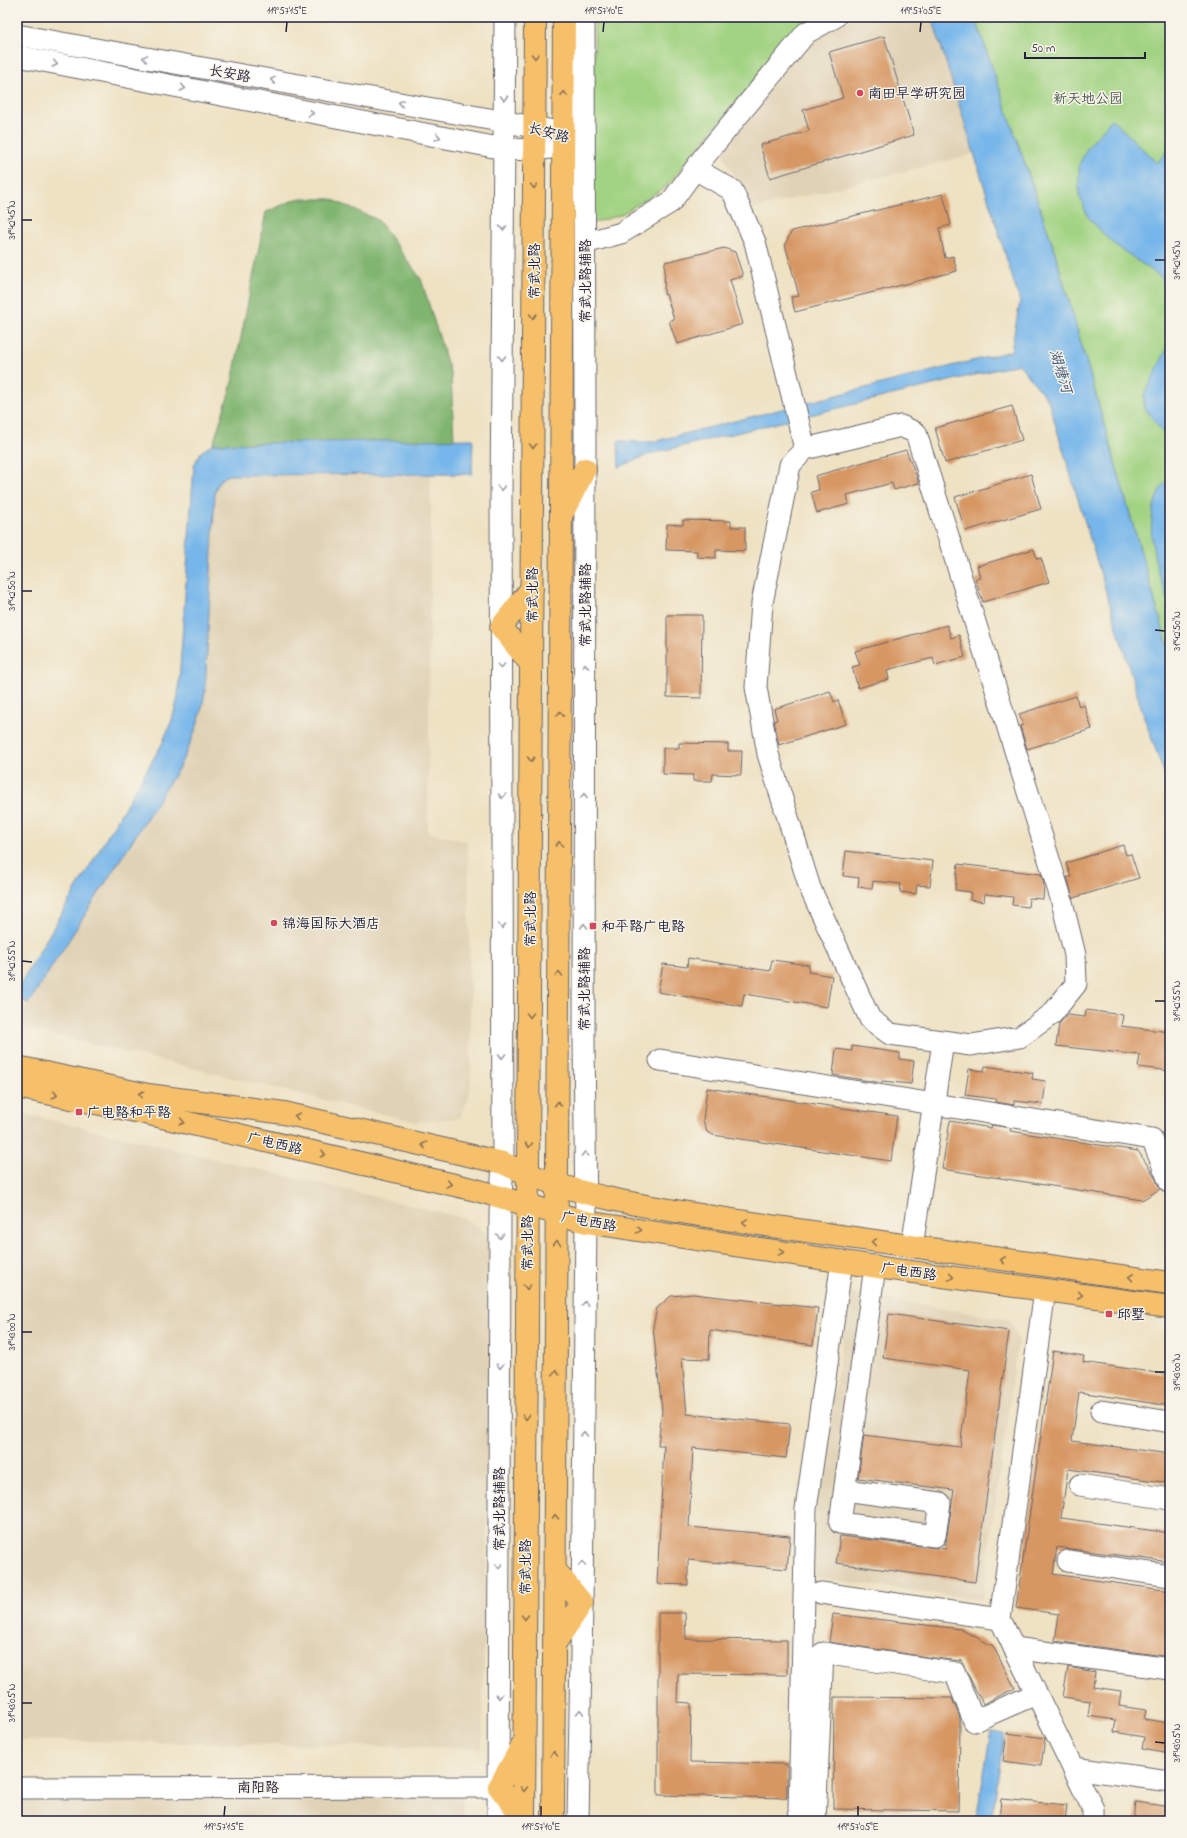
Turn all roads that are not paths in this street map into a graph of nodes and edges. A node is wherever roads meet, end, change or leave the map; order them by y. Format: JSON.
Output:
{"nodes":[{"id":1,"x":505,"y":17,"type":"edge"},
{"id":2,"x":535,"y":17,"type":"edge"},
{"id":3,"x":564,"y":17,"type":"edge"},
{"id":4,"x":584,"y":17,"type":"edge"},
{"id":5,"x":835,"y":17,"type":"edge"},
{"id":6,"x":17,"y":35,"type":"edge"},
{"id":7,"x":17,"y":56,"type":"edge"},
{"id":8,"x":504,"y":122,"type":"junction"},
{"id":9,"x":534,"y":127,"type":"junction"},
{"id":10,"x":570,"y":141,"type":"junction"},
{"id":11,"x":504,"y":149,"type":"junction"},
{"id":12,"x":534,"y":150,"type":"junction"},
{"id":13,"x":696,"y":169,"type":"junction"},
{"id":14,"x":584,"y":243,"type":"junction"},
{"id":15,"x":805,"y":449,"type":"junction"},
{"id":16,"x":585,"y":469,"type":"junction"},
{"id":17,"x":561,"y":515,"type":"junction"},
{"id":18,"x":532,"y":588,"type":"junction"},
{"id":19,"x":501,"y":627,"type":"junction"},
{"id":20,"x":532,"y":664,"type":"junction"},
{"id":21,"x":943,"y":1042,"type":"junction"},
{"id":22,"x":660,"y":1060,"type":"dead end"},
{"id":23,"x":17,"y":1067,"type":"edge"},
{"id":24,"x":17,"y":1087,"type":"edge"},
{"id":25,"x":934,"y":1104,"type":"junction"},
{"id":26,"x":503,"y":1163,"type":"junction"},
{"id":27,"x":529,"y":1175,"type":"junction"},
{"id":28,"x":1170,"y":1184,"type":"edge"},
{"id":29,"x":558,"y":1185,"type":"junction"},
{"id":30,"x":586,"y":1193,"type":"junction"},
{"id":31,"x":501,"y":1197,"type":"junction"},
{"id":32,"x":528,"y":1206,"type":"junction"},
{"id":33,"x":557,"y":1215,"type":"junction"},
{"id":34,"x":586,"y":1222,"type":"junction"},
{"id":35,"x":912,"y":1248,"type":"junction"},
{"id":36,"x":842,"y":1261,"type":"junction"},
{"id":37,"x":876,"y":1266,"type":"junction"},
{"id":38,"x":1170,"y":1283,"type":"edge"},
{"id":39,"x":1045,"y":1290,"type":"junction"},
{"id":40,"x":1170,"y":1307,"type":"edge"},
{"id":41,"x":1101,"y":1411,"type":"dead end"},
{"id":42,"x":1170,"y":1422,"type":"edge"},
{"id":43,"x":1080,"y":1485,"type":"dead end"},
{"id":44,"x":845,"y":1490,"type":"dead end"},
{"id":45,"x":1170,"y":1499,"type":"edge"},
{"id":46,"x":1068,"y":1561,"type":"dead end"},
{"id":47,"x":555,"y":1570,"type":"junction"},
{"id":48,"x":1170,"y":1576,"type":"edge"},
{"id":49,"x":820,"y":1592,"type":"dead end"},
{"id":50,"x":582,"y":1603,"type":"junction"},
{"id":51,"x":1000,"y":1619,"type":"junction"},
{"id":52,"x":555,"y":1642,"type":"junction"},
{"id":53,"x":1014,"y":1648,"type":"junction"},
{"id":54,"x":1170,"y":1669,"type":"edge"},
{"id":55,"x":1036,"y":1694,"type":"junction"},
{"id":56,"x":524,"y":1742,"type":"junction"},
{"id":57,"x":1073,"y":1768,"type":"junction"},
{"id":58,"x":1170,"y":1781,"type":"edge"},
{"id":59,"x":499,"y":1787,"type":"junction"},
{"id":60,"x":17,"y":1788,"type":"edge"},
{"id":61,"x":807,"y":1815,"type":"edge"},
{"id":62,"x":524,"y":1820,"type":"edge"},
{"id":63,"x":498,"y":1821,"type":"edge"},
{"id":64,"x":553,"y":1821,"type":"edge"},
{"id":65,"x":578,"y":1821,"type":"edge"},
{"id":66,"x":1093,"y":1821,"type":"edge"}],
"edges":[{"from":1,"to":8,"type":"street","one_way":true},
{"from":2,"to":9,"type":"main road","name":"常武北路","one_way":true},
{"from":10,"to":3,"type":"main road","name":"常武北路","one_way":true},
{"from":4,"to":10,"type":"street","name":"常武北路辅路"},
{"from":5,"to":13,"type":"street"},
{"from":8,"to":6,"type":"street","name":"长安路","one_way":true},
{"from":7,"to":11,"type":"street","name":"长安路","one_way":true},
{"from":8,"to":9,"type":"street","name":"长安路"},
{"from":8,"to":11,"type":"street"},
{"from":9,"to":10,"type":"street","name":"长安路"},
{"from":9,"to":12,"type":"main road","name":"常武北路"},
{"from":10,"to":12,"type":"street","name":"长安路"},
{"from":10,"to":14,"type":"street","name":"常武北路辅路"},
{"from":10,"to":17,"type":"main road","name":"常武北路"},
{"from":11,"to":12,"type":"street","name":"长安路"},
{"from":11,"to":19,"type":"street","one_way":true},
{"from":12,"to":18,"type":"main road","name":"常武北路","one_way":true},
{"from":13,"to":14,"type":"street"},
{"from":13,"to":15,"type":"street"},
{"from":14,"to":16,"type":"street","name":"常武北路辅路"},
{"from":15,"to":21,"type":"street"},
{"from":15,"to":21,"type":"street"},
{"from":16,"to":17,"type":"main road"},
{"from":30,"to":16,"type":"street","name":"常武北路辅路","one_way":true},
{"from":29,"to":17,"type":"main road","name":"常武北路","one_way":true},
{"from":18,"to":19,"type":"main road"},
{"from":18,"to":20,"type":"main road","name":"常武北路"},
{"from":19,"to":20,"type":"main road"},
{"from":19,"to":26,"type":"street","one_way":true},
{"from":20,"to":27,"type":"main road","name":"常武北路","one_way":true},
{"from":21,"to":25,"type":"street"},
{"from":22,"to":25,"type":"street"},
{"from":26,"to":23,"type":"main road","name":"广电西路","one_way":true},
{"from":24,"to":31,"type":"main road","name":"广电西路","one_way":true},
{"from":25,"to":28,"type":"street"},
{"from":25,"to":35,"type":"street"},
{"from":26,"to":27,"type":"main road","name":"广电西路"},
{"from":26,"to":31,"type":"street","name":"常武北路辅路"},
{"from":27,"to":29,"type":"main road","name":"广电西路"},
{"from":27,"to":32,"type":"main road","name":"常武北路"},
{"from":29,"to":30,"type":"main road","name":"广电西路"},
{"from":29,"to":33,"type":"main road","name":"常武北路"},
{"from":30,"to":34,"type":"street","name":"常武北路辅路"},
{"from":35,"to":30,"type":"main road","name":"广电西路","one_way":true},
{"from":31,"to":32,"type":"main road","name":"广电西路"},
{"from":31,"to":59,"type":"street","name":"常武北路辅路","one_way":true},
{"from":32,"to":33,"type":"main road","name":"广电西路"},
{"from":32,"to":56,"type":"main road","name":"常武北路","one_way":true},
{"from":33,"to":34,"type":"main road","name":"广电西路"},
{"from":47,"to":33,"type":"main road","name":"常武北路","one_way":true},
{"from":34,"to":36,"type":"main road","name":"广电西路","one_way":true},
{"from":50,"to":34,"type":"street","one_way":true},
{"from":38,"to":35,"type":"main road","name":"广电西路","one_way":true},
{"from":36,"to":37,"type":"main road","name":"广电西路"},
{"from":36,"to":61,"type":"street"},
{"from":37,"to":39,"type":"main road","name":"广电西路","one_way":true},
{"from":37,"to":44,"type":"street"},
{"from":39,"to":40,"type":"main road","name":"广电西路","one_way":true},
{"from":39,"to":51,"type":"street"},
{"from":41,"to":42,"type":"street"},
{"from":43,"to":45,"type":"street"},
{"from":46,"to":48,"type":"street"},
{"from":47,"to":50,"type":"main road"},
{"from":47,"to":52,"type":"main road","name":"常武北路"},
{"from":49,"to":51,"type":"street"},
{"from":50,"to":52,"type":"main road"},
{"from":65,"to":50,"type":"street","one_way":true},
{"from":51,"to":53,"type":"street"},
{"from":64,"to":52,"type":"main road","name":"常武北路","one_way":true},
{"from":53,"to":54,"type":"street"},
{"from":53,"to":55,"type":"street"},
{"from":55,"to":57,"type":"street"},
{"from":55,"to":61,"type":"street"},
{"from":56,"to":59,"type":"main road"},
{"from":56,"to":62,"type":"main road","name":"常武北路","one_way":true},
{"from":57,"to":58,"type":"street"},
{"from":57,"to":66,"type":"street"},
{"from":59,"to":60,"type":"street","name":"南阳路"},
{"from":59,"to":62,"type":"main road"},
{"from":59,"to":63,"type":"street","name":"常武北路辅路"}]}
